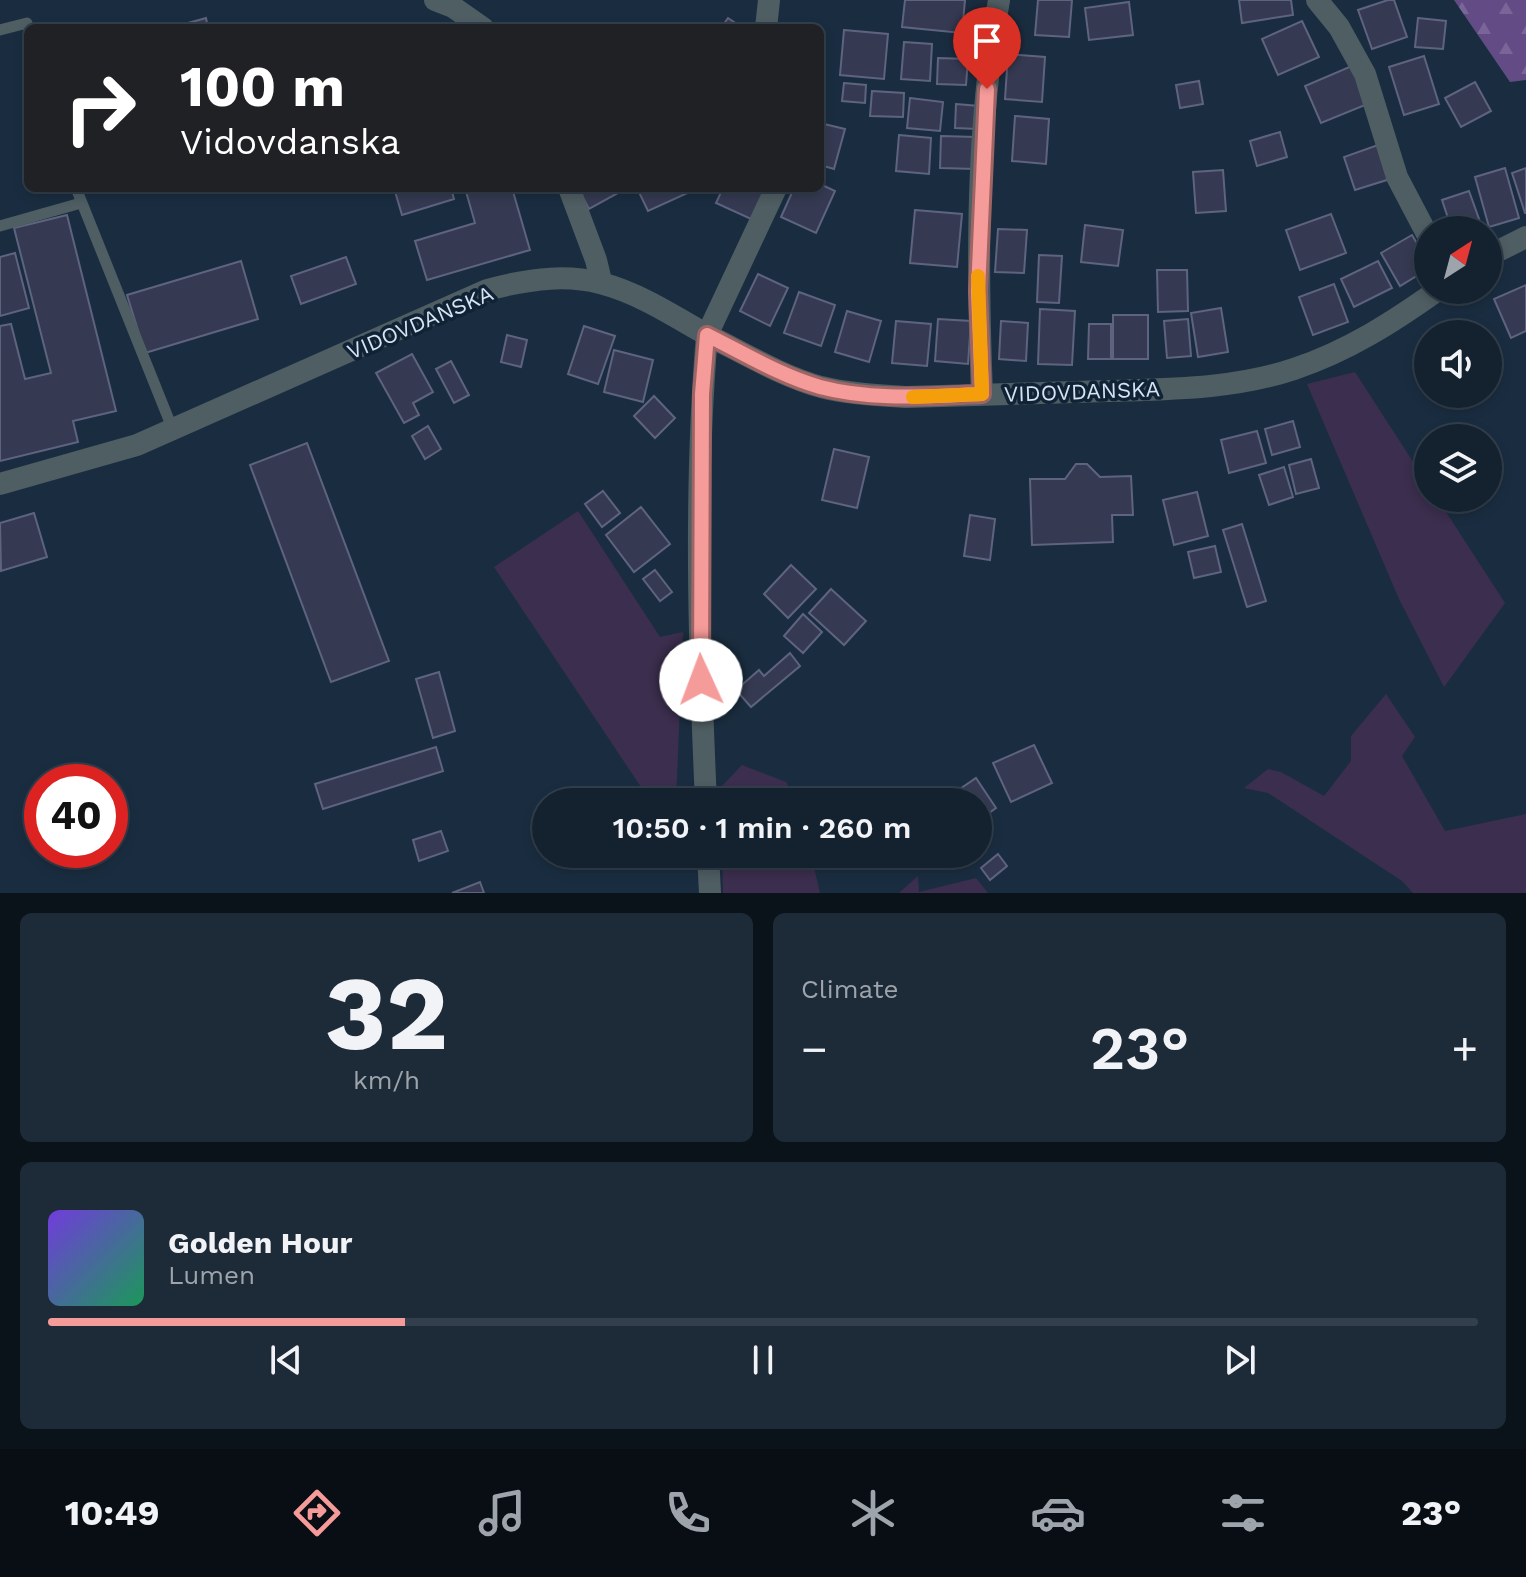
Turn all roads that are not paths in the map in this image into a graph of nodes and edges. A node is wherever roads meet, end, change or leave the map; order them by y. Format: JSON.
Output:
{"nodes":[{"id":1,"x":435,"y":0,"type":"edge"},
{"id":2,"x":769,"y":0,"type":"edge"},
{"id":3,"x":999,"y":0,"type":"edge"},
{"id":4,"x":1317,"y":0,"type":"edge"},
{"id":5,"x":27,"y":24,"type":"edge"},
{"id":6,"x":477,"y":24,"type":"edge"},
{"id":7,"x":766,"y":24,"type":"edge"},
{"id":8,"x":0,"y":30,"type":"edge"},
{"id":9,"x":77,"y":192,"type":"edge"},
{"id":10,"x":570,"y":192,"type":"edge"},
{"id":11,"x":774,"y":192,"type":"edge"},
{"id":12,"x":81,"y":203,"type":"junction"},
{"id":13,"x":1417,"y":216,"type":"edge"},
{"id":14,"x":0,"y":226,"type":"edge"},
{"id":15,"x":1526,"y":237,"type":"edge"},
{"id":16,"x":1502,"y":249,"type":"edge"},
{"id":17,"x":601,"y":281,"type":"junction"},
{"id":18,"x":1419,"y":304,"type":"edge"},
{"id":19,"x":707,"y":335,"type":"junction"},
{"id":20,"x":982,"y":394,"type":"junction"},
{"id":21,"x":173,"y":430,"type":"junction"},
{"id":22,"x":0,"y":484,"type":"edge"},
{"id":23,"x":705,"y":788,"type":"edge"},
{"id":24,"x":709,"y":868,"type":"edge"},
{"id":25,"x":710,"y":893,"type":"edge"}],
"edges":[{"from":1,"to":6,"type":"street"},
{"from":2,"to":7,"type":"street"},
{"from":3,"to":20,"type":"street"},
{"from":4,"to":13,"type":"street"},
{"from":5,"to":8,"type":"lane"},
{"from":9,"to":12,"type":"lane"},
{"from":10,"to":17,"type":"street"},
{"from":11,"to":19,"type":"street"},
{"from":12,"to":14,"type":"lane"},
{"from":12,"to":21,"type":"lane"},
{"from":15,"to":16,"type":"street"},
{"from":17,"to":19,"type":"street","name":"VIDOVDANSKA"},
{"from":17,"to":21,"type":"street","name":"VIDOVDANSKA"},
{"from":18,"to":20,"type":"street","name":"VIDOVDANSKA"},
{"from":19,"to":20,"type":"street","name":"VIDOVDANSKA"},
{"from":19,"to":23,"type":"street"},
{"from":21,"to":22,"type":"street","name":"VIDOVDANSKA"},
{"from":24,"to":25,"type":"street"}]}
